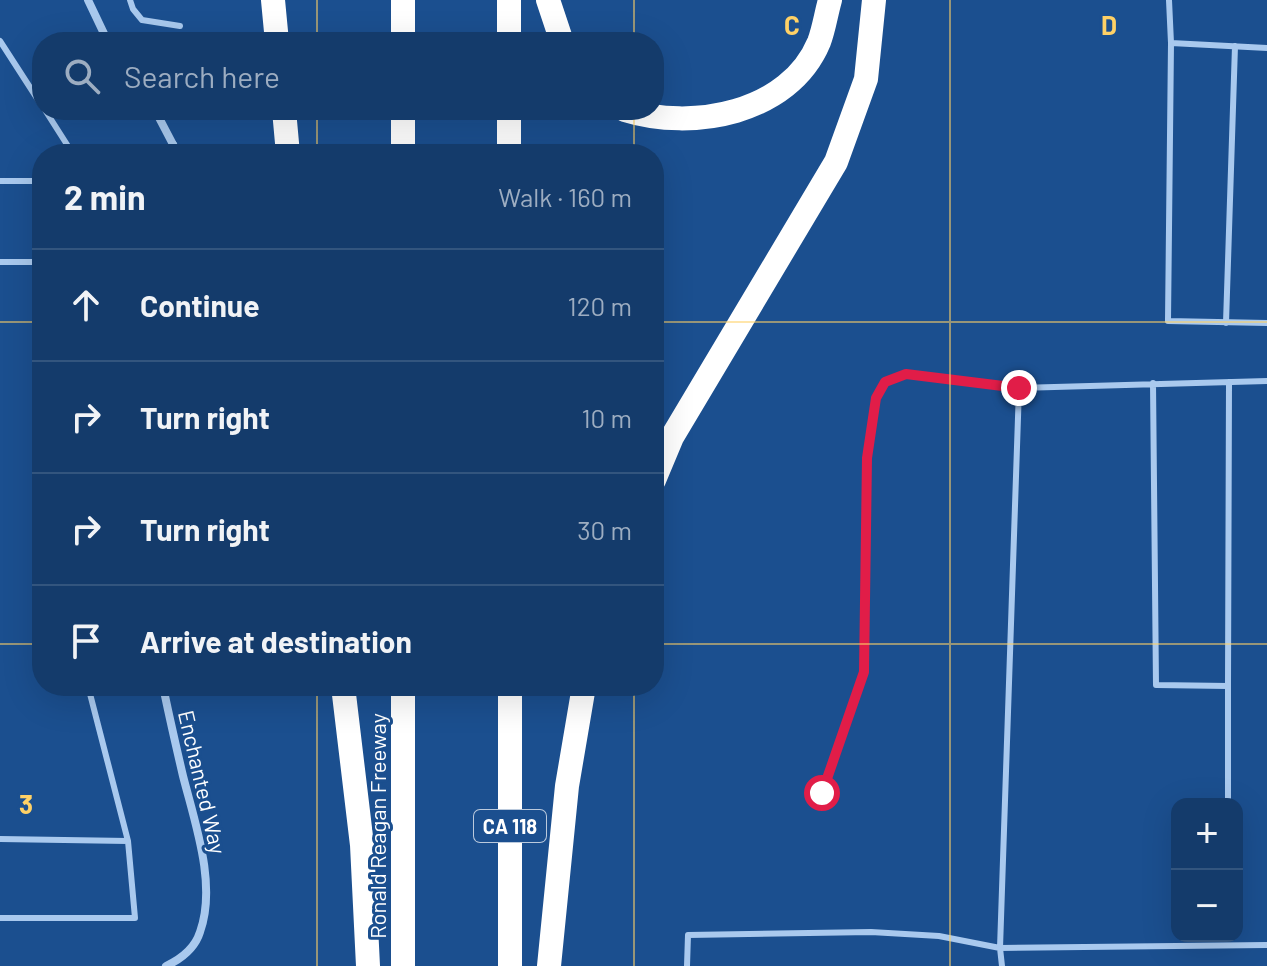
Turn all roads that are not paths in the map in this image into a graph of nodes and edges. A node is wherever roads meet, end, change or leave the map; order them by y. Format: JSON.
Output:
{"nodes":[{"id":1,"x":88,"y":0,"type":"edge"},
{"id":2,"x":130,"y":0,"type":"edge"},
{"id":3,"x":273,"y":0,"type":"edge"},
{"id":4,"x":403,"y":0,"type":"edge"},
{"id":5,"x":509,"y":0,"type":"edge"},
{"id":6,"x":548,"y":0,"type":"edge"},
{"id":7,"x":830,"y":0,"type":"edge"},
{"id":8,"x":874,"y":0,"type":"edge"},
{"id":9,"x":1169,"y":0,"type":"edge"},
{"id":10,"x":180,"y":26,"type":"dead end"},
{"id":11,"x":103,"y":32,"type":"edge"},
{"id":12,"x":276,"y":32,"type":"edge"},
{"id":13,"x":403,"y":32,"type":"edge"},
{"id":14,"x":509,"y":32,"type":"edge"},
{"id":15,"x":559,"y":32,"type":"edge"},
{"id":16,"x":0,"y":41,"type":"edge"},
{"id":17,"x":1171,"y":43,"type":"junction"},
{"id":18,"x":1235,"y":46,"type":"junction"},
{"id":19,"x":1267,"y":48,"type":"edge"},
{"id":20,"x":32,"y":91,"type":"edge"},
{"id":21,"x":664,"y":116,"type":"edge"},
{"id":22,"x":51,"y":120,"type":"edge"},
{"id":23,"x":161,"y":120,"type":"edge"},
{"id":24,"x":285,"y":120,"type":"edge"},
{"id":25,"x":403,"y":120,"type":"edge"},
{"id":26,"x":509,"y":120,"type":"edge"},
{"id":27,"x":66,"y":144,"type":"edge"},
{"id":28,"x":174,"y":144,"type":"edge"},
{"id":29,"x":287,"y":144,"type":"edge"},
{"id":30,"x":403,"y":144,"type":"edge"},
{"id":31,"x":509,"y":144,"type":"edge"},
{"id":32,"x":0,"y":181,"type":"edge"},
{"id":33,"x":32,"y":181,"type":"edge"},
{"id":34,"x":0,"y":262,"type":"edge"},
{"id":35,"x":32,"y":262,"type":"edge"},
{"id":36,"x":1226,"y":323,"type":"junction"},
{"id":37,"x":1267,"y":323,"type":"edge"},
{"id":38,"x":1267,"y":381,"type":"edge"},
{"id":39,"x":1229,"y":382,"type":"junction"},
{"id":40,"x":1153,"y":383,"type":"junction"},
{"id":41,"x":1019,"y":388,"type":"junction"},
{"id":42,"x":664,"y":456,"type":"edge"},
{"id":43,"x":1228,"y":686,"type":"junction"},
{"id":44,"x":91,"y":696,"type":"edge"},
{"id":45,"x":165,"y":696,"type":"edge"},
{"id":46,"x":344,"y":696,"type":"edge"},
{"id":47,"x":403,"y":696,"type":"edge"},
{"id":48,"x":510,"y":696,"type":"edge"},
{"id":49,"x":582,"y":696,"type":"edge"},
{"id":50,"x":822,"y":793,"type":"dead end"},
{"id":51,"x":1228,"y":798,"type":"edge"},
{"id":52,"x":0,"y":839,"type":"edge"},
{"id":53,"x":128,"y":841,"type":"junction"},
{"id":54,"x":0,"y":918,"type":"edge"},
{"id":55,"x":1267,"y":945,"type":"edge"},
{"id":56,"x":1000,"y":948,"type":"junction"},
{"id":57,"x":166,"y":966,"type":"edge"},
{"id":58,"x":368,"y":966,"type":"edge"},
{"id":59,"x":403,"y":966,"type":"edge"},
{"id":60,"x":510,"y":966,"type":"edge"},
{"id":61,"x":549,"y":966,"type":"edge"},
{"id":62,"x":687,"y":966,"type":"edge"},
{"id":63,"x":1002,"y":966,"type":"edge"}],
"edges":[{"from":1,"to":11,"type":"street"},
{"from":2,"to":10,"type":"lane"},
{"from":3,"to":12,"type":"highway"},
{"from":4,"to":13,"type":"highway"},
{"from":5,"to":14,"type":"highway"},
{"from":6,"to":15,"type":"highway"},
{"from":7,"to":21,"type":"highway"},
{"from":8,"to":42,"type":"highway"},
{"from":9,"to":17,"type":"lane"},
{"from":16,"to":20,"type":"lane"},
{"from":17,"to":18,"type":"lane"},
{"from":17,"to":36,"type":"lane"},
{"from":18,"to":19,"type":"lane"},
{"from":18,"to":36,"type":"lane"},
{"from":22,"to":27,"type":"lane"},
{"from":23,"to":28,"type":"street"},
{"from":24,"to":29,"type":"highway"},
{"from":25,"to":30,"type":"highway"},
{"from":26,"to":31,"type":"highway"},
{"from":32,"to":33,"type":"lane"},
{"from":34,"to":35,"type":"lane"},
{"from":36,"to":37,"type":"lane"},
{"from":38,"to":39,"type":"lane"},
{"from":39,"to":40,"type":"lane"},
{"from":39,"to":43,"type":"lane"},
{"from":40,"to":41,"type":"lane"},
{"from":40,"to":43,"type":"lane"},
{"from":41,"to":50,"type":"lane"},
{"from":41,"to":56,"type":"lane"},
{"from":43,"to":51,"type":"lane"},
{"from":44,"to":53,"type":"lane"},
{"from":45,"to":57,"type":"street","name":"Enchanted Way"},
{"from":46,"to":58,"type":"highway"},
{"from":47,"to":59,"type":"highway","name":"Ronald Reagan Freeway"},
{"from":48,"to":60,"type":"highway","number":"CA 118"},
{"from":49,"to":61,"type":"highway"},
{"from":52,"to":53,"type":"lane"},
{"from":53,"to":54,"type":"lane"},
{"from":55,"to":56,"type":"lane"},
{"from":56,"to":62,"type":"lane"},
{"from":56,"to":63,"type":"lane"}]}
